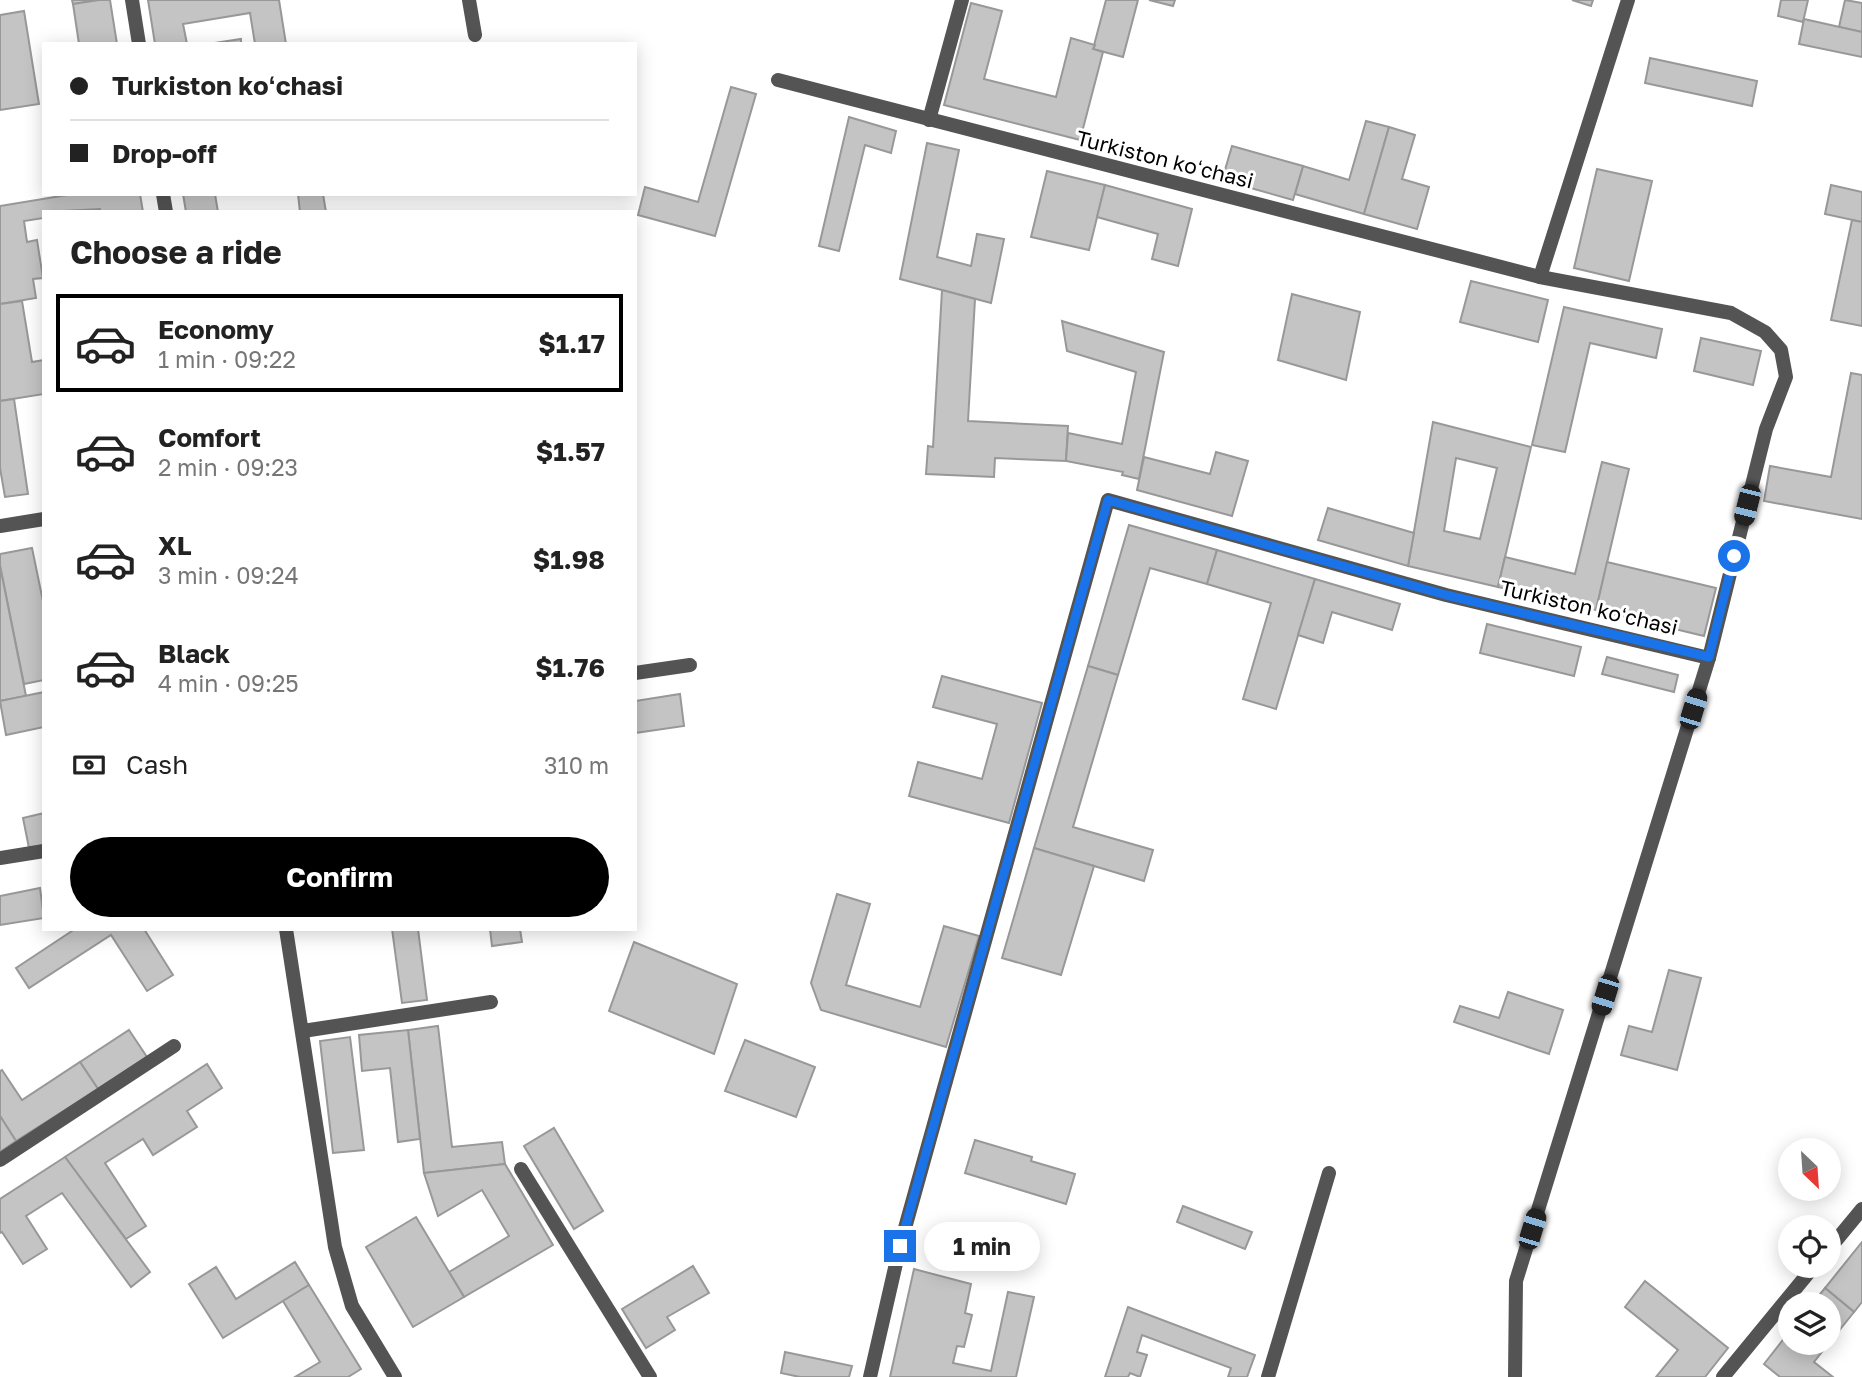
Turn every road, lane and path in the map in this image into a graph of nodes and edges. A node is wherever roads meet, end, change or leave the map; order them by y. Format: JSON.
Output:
{"nodes":[{"id":1,"x":132,"y":0,"type":"edge"},
{"id":2,"x":469,"y":0,"type":"edge"},
{"id":3,"x":962,"y":0,"type":"edge"},
{"id":4,"x":1628,"y":0,"type":"edge"},
{"id":5,"x":475,"y":35,"type":"dead end"},
{"id":6,"x":139,"y":42,"type":"edge"},
{"id":7,"x":778,"y":80,"type":"dead end"},
{"id":8,"x":929,"y":120,"type":"junction"},
{"id":9,"x":1540,"y":277,"type":"junction"},
{"id":10,"x":42,"y":519,"type":"edge"},
{"id":11,"x":0,"y":526,"type":"edge"},
{"id":12,"x":1709,"y":657,"type":"junction"},
{"id":13,"x":690,"y":665,"type":"dead end"},
{"id":14,"x":637,"y":673,"type":"edge"},
{"id":15,"x":42,"y":850,"type":"edge"},
{"id":16,"x":0,"y":858,"type":"edge"},
{"id":17,"x":286,"y":931,"type":"edge"},
{"id":18,"x":491,"y":1002,"type":"dead end"},
{"id":19,"x":303,"y":1031,"type":"junction"},
{"id":20,"x":174,"y":1046,"type":"dead end"},
{"id":21,"x":0,"y":1160,"type":"edge"},
{"id":22,"x":521,"y":1169,"type":"dead end"},
{"id":23,"x":1329,"y":1173,"type":"dead end"},
{"id":24,"x":1862,"y":1209,"type":"edge"},
{"id":25,"x":1841,"y":1234,"type":"edge"},
{"id":26,"x":1804,"y":1278,"type":"edge"},
{"id":27,"x":396,"y":1377,"type":"edge"},
{"id":28,"x":650,"y":1377,"type":"edge"},
{"id":29,"x":870,"y":1377,"type":"edge"},
{"id":30,"x":1268,"y":1377,"type":"edge"},
{"id":31,"x":1515,"y":1377,"type":"edge"},
{"id":32,"x":1723,"y":1377,"type":"edge"}],
"edges":[{"from":1,"to":6,"type":"street"},
{"from":2,"to":5,"type":"street"},
{"from":3,"to":8,"type":"street"},
{"from":4,"to":9,"type":"street"},
{"from":7,"to":8,"type":"street","name":"Turkiston koʻchasi"},
{"from":8,"to":9,"type":"street","name":"Turkiston koʻchasi"},
{"from":9,"to":12,"type":"street","name":"Turkiston koʻchasi"},
{"from":10,"to":11,"type":"street"},
{"from":12,"to":29,"type":"street","name":"Turkiston koʻchasi"},
{"from":12,"to":31,"type":"street"},
{"from":13,"to":14,"type":"street"},
{"from":15,"to":16,"type":"street"},
{"from":17,"to":19,"type":"street"},
{"from":18,"to":19,"type":"street"},
{"from":19,"to":27,"type":"street"},
{"from":20,"to":21,"type":"street"},
{"from":22,"to":28,"type":"street"},
{"from":23,"to":30,"type":"street"},
{"from":24,"to":25,"type":"street"},
{"from":26,"to":32,"type":"street"}]}
